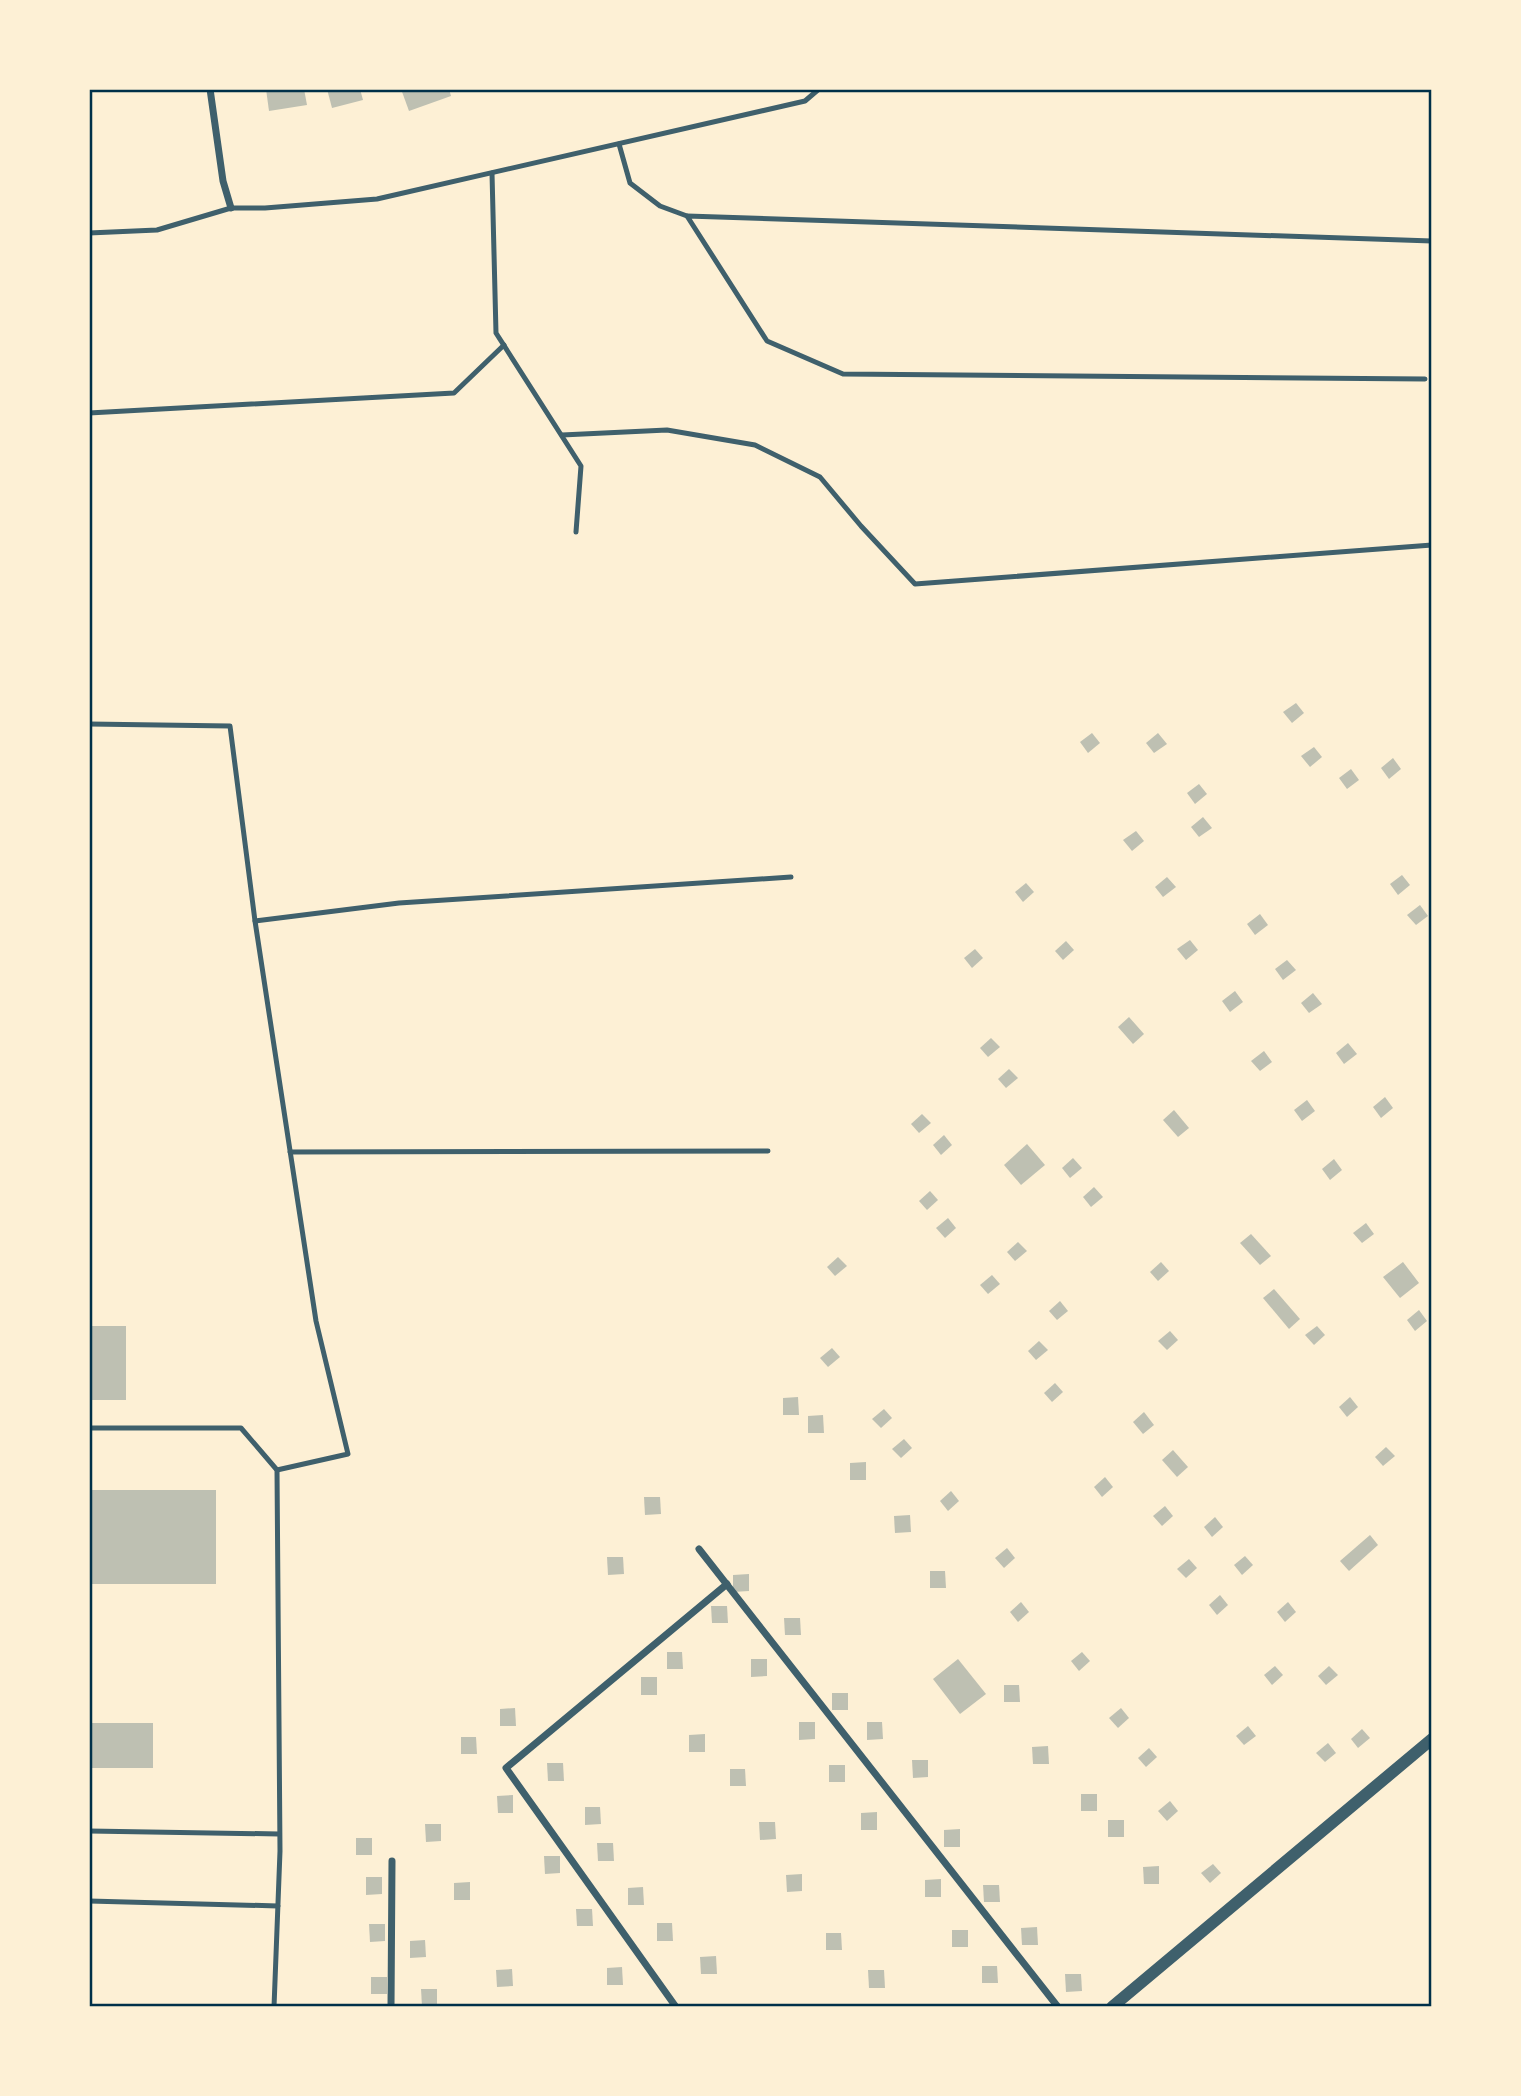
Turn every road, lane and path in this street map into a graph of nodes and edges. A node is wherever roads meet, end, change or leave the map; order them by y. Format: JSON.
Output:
{"nodes":[{"id":1,"x":210,"y":89,"type":"edge"},
{"id":2,"x":819,"y":89,"type":"edge"},
{"id":3,"x":619,"y":144,"type":"junction"},
{"id":4,"x":492,"y":173,"type":"junction"},
{"id":5,"x":232,"y":208,"type":"junction"},
{"id":6,"x":687,"y":215,"type":"junction"},
{"id":7,"x":89,"y":233,"type":"edge"},
{"id":8,"x":1432,"y":242,"type":"edge"},
{"id":9,"x":504,"y":345,"type":"junction"},
{"id":10,"x":1425,"y":379,"type":"dead end"},
{"id":11,"x":89,"y":412,"type":"edge"},
{"id":12,"x":562,"y":435,"type":"junction"},
{"id":13,"x":576,"y":532,"type":"dead end"},
{"id":14,"x":1432,"y":545,"type":"edge"},
{"id":15,"x":89,"y":724,"type":"edge"},
{"id":16,"x":791,"y":877,"type":"dead end"},
{"id":17,"x":255,"y":921,"type":"junction"},
{"id":18,"x":768,"y":1151,"type":"dead end"},
{"id":19,"x":290,"y":1152,"type":"junction"},
{"id":20,"x":89,"y":1428,"type":"edge"},
{"id":21,"x":277,"y":1470,"type":"junction"},
{"id":22,"x":699,"y":1549,"type":"dead end"},
{"id":23,"x":727,"y":1584,"type":"junction"},
{"id":24,"x":1432,"y":1739,"type":"edge"},
{"id":25,"x":89,"y":1831,"type":"edge"},
{"id":26,"x":279,"y":1834,"type":"junction"},
{"id":27,"x":392,"y":1861,"type":"dead end"},
{"id":28,"x":89,"y":1901,"type":"edge"},
{"id":29,"x":278,"y":1906,"type":"junction"},
{"id":30,"x":274,"y":2007,"type":"edge"},
{"id":31,"x":391,"y":2007,"type":"edge"},
{"id":32,"x":676,"y":2007,"type":"edge"},
{"id":33,"x":1058,"y":2007,"type":"edge"},
{"id":34,"x":1112,"y":2007,"type":"edge"}],
"edges":[{"from":1,"to":5,"type":"street"},
{"from":2,"to":3,"type":"lane"},
{"from":3,"to":4,"type":"lane"},
{"from":3,"to":6,"type":"lane"},
{"from":4,"to":5,"type":"lane"},
{"from":4,"to":9,"type":"lane"},
{"from":5,"to":7,"type":"lane"},
{"from":6,"to":8,"type":"lane"},
{"from":6,"to":10,"type":"lane"},
{"from":9,"to":11,"type":"lane"},
{"from":9,"to":12,"type":"lane"},
{"from":12,"to":13,"type":"lane"},
{"from":12,"to":14,"type":"lane"},
{"from":15,"to":17,"type":"lane"},
{"from":16,"to":17,"type":"lane"},
{"from":17,"to":19,"type":"lane"},
{"from":18,"to":19,"type":"lane"},
{"from":19,"to":21,"type":"lane"},
{"from":20,"to":21,"type":"lane"},
{"from":21,"to":26,"type":"lane"},
{"from":22,"to":23,"type":"street"},
{"from":23,"to":32,"type":"street"},
{"from":23,"to":33,"type":"street"},
{"from":24,"to":34,"type":"street"},
{"from":25,"to":26,"type":"lane"},
{"from":26,"to":29,"type":"lane"},
{"from":27,"to":31,"type":"street"},
{"from":28,"to":29,"type":"lane"},
{"from":29,"to":30,"type":"lane"}]}
